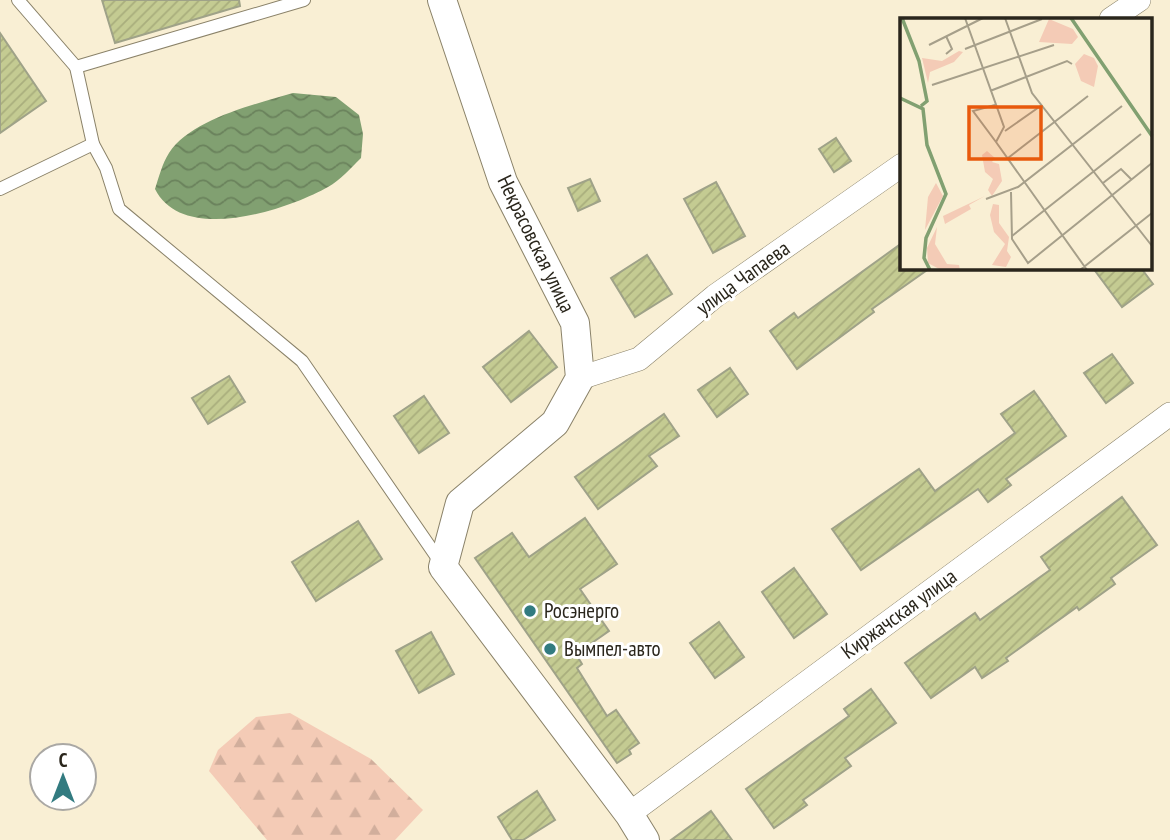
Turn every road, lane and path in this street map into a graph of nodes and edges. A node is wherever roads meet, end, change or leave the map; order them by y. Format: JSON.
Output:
{"nodes":[{"id":1,"x":18,"y":0,"type":"edge"},
{"id":2,"x":304,"y":0,"type":"edge"},
{"id":3,"x":442,"y":0,"type":"edge"},
{"id":4,"x":1139,"y":0,"type":"edge"},
{"id":5,"x":1112,"y":18,"type":"edge"},
{"id":6,"x":76,"y":67,"type":"junction"},
{"id":7,"x":93,"y":144,"type":"junction"},
{"id":8,"x":900,"y":166,"type":"edge"},
{"id":9,"x":0,"y":189,"type":"edge"},
{"id":10,"x":580,"y":378,"type":"junction"},
{"id":11,"x":1170,"y":414,"type":"edge"},
{"id":12,"x":443,"y":567,"type":"junction"},
{"id":13,"x":629,"y":814,"type":"junction"},
{"id":14,"x":645,"y":840,"type":"edge"}],
"edges":[{"from":1,"to":6,"type":"lane"},
{"from":2,"to":6,"type":"lane"},
{"from":3,"to":10,"type":"street","name":"Некрасовская улица"},
{"from":4,"to":5,"type":"street"},
{"from":6,"to":7,"type":"lane"},
{"from":7,"to":9,"type":"lane"},
{"from":7,"to":12,"type":"lane"},
{"from":8,"to":10,"type":"street","name":"улица Чапаева"},
{"from":10,"to":12,"type":"street"},
{"from":11,"to":13,"type":"street","name":"Киржачская улица"},
{"from":12,"to":13,"type":"street"},
{"from":13,"to":14,"type":"street"}]}
